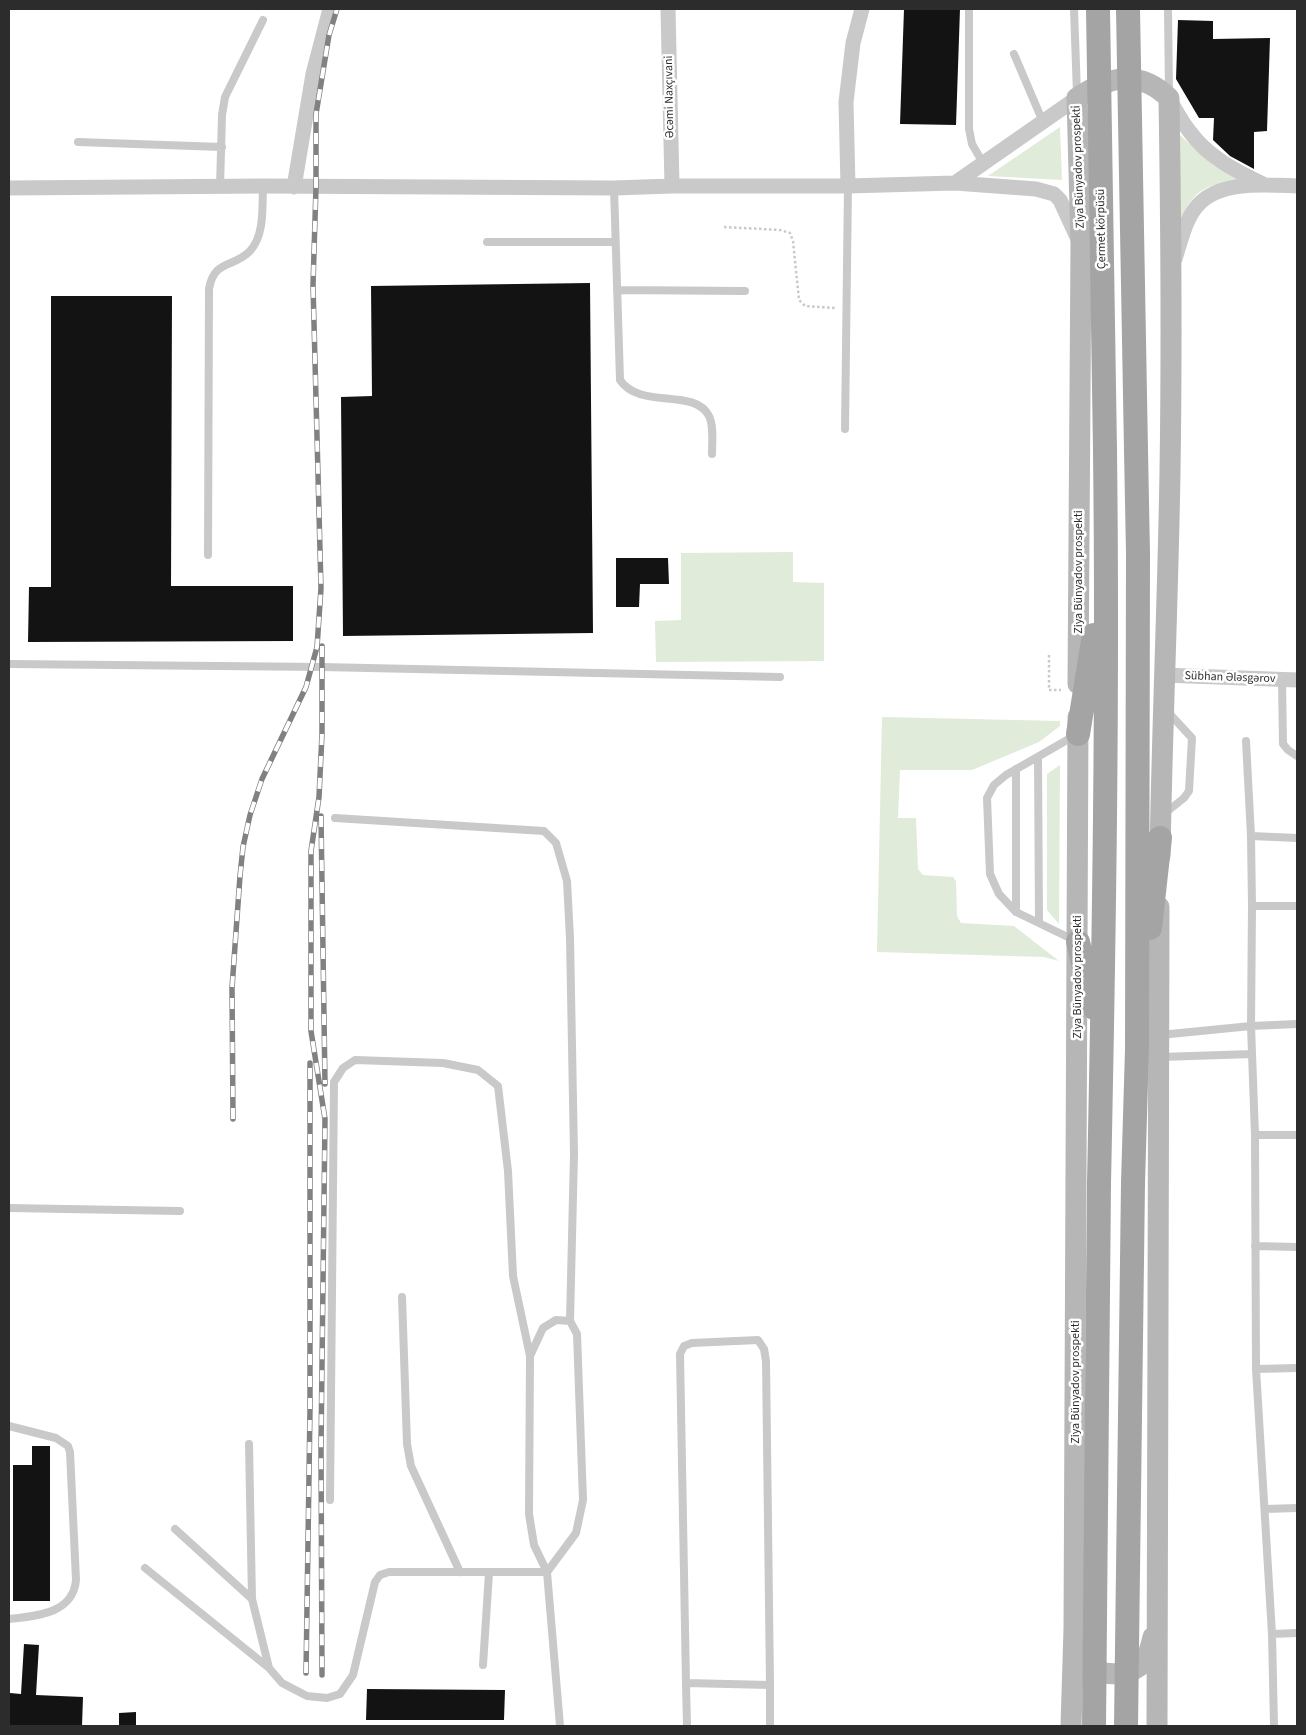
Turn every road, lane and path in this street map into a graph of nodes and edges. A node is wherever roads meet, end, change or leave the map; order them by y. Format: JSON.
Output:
{"nodes":[{"id":1,"x":330,"y":9,"type":"edge"},
{"id":2,"x":668,"y":9,"type":"edge"},
{"id":3,"x":862,"y":9,"type":"edge"},
{"id":4,"x":969,"y":9,"type":"edge"},
{"id":5,"x":1074,"y":9,"type":"edge"},
{"id":6,"x":1098,"y":9,"type":"edge"},
{"id":7,"x":1128,"y":9,"type":"edge"},
{"id":8,"x":1168,"y":9,"type":"edge"},
{"id":9,"x":263,"y":20,"type":"dead end"},
{"id":10,"x":1014,"y":54,"type":"dead end"},
{"id":11,"x":1077,"y":98,"type":"junction"},
{"id":12,"x":1169,"y":98,"type":"junction"},
{"id":13,"x":1043,"y":122,"type":"junction"},
{"id":14,"x":78,"y":142,"type":"dead end"},
{"id":15,"x":222,"y":147,"type":"junction"},
{"id":16,"x":983,"y":163,"type":"junction"},
{"id":17,"x":955,"y":183,"type":"junction"},
{"id":18,"x":1264,"y":185,"type":"junction"},
{"id":19,"x":263,"y":186,"type":"junction"},
{"id":20,"x":672,"y":186,"type":"junction"},
{"id":21,"x":848,"y":186,"type":"junction"},
{"id":22,"x":1297,"y":186,"type":"edge"},
{"id":23,"x":220,"y":187,"type":"junction"},
{"id":24,"x":294,"y":187,"type":"junction"},
{"id":25,"x":9,"y":188,"type":"edge"},
{"id":26,"x":614,"y":188,"type":"junction"},
{"id":27,"x":724,"y":227,"type":"dead end"},
{"id":28,"x":488,"y":242,"type":"dead end"},
{"id":29,"x":615,"y":242,"type":"junction"},
{"id":30,"x":1081,"y":245,"type":"junction"},
{"id":31,"x":1171,"y":268,"type":"junction"},
{"id":32,"x":617,"y":290,"type":"junction"},
{"id":33,"x":745,"y":291,"type":"dead end"},
{"id":34,"x":846,"y":308,"type":"junction"},
{"id":35,"x":846,"y":429,"type":"dead end"},
{"id":36,"x":1105,"y":450,"type":"joint"},
{"id":37,"x":712,"y":454,"type":"dead end"},
{"id":38,"x":1107,"y":554,"type":"junction"},
{"id":39,"x":1138,"y":554,"type":"junction"},
{"id":40,"x":208,"y":555,"type":"dead end"},
{"id":41,"x":1049,"y":655,"type":"dead end"},
{"id":42,"x":9,"y":664,"type":"edge"},
{"id":43,"x":1163,"y":675,"type":"junction"},
{"id":44,"x":780,"y":677,"type":"dead end"},
{"id":45,"x":1290,"y":680,"type":"edge"},
{"id":46,"x":1049,"y":690,"type":"dead end"},
{"id":47,"x":1163,"y":707,"type":"junction"},
{"id":48,"x":1078,"y":734,"type":"junction"},
{"id":49,"x":1246,"y":740,"type":"dead end"},
{"id":50,"x":1297,"y":756,"type":"edge"},
{"id":51,"x":1038,"y":757,"type":"junction"},
{"id":52,"x":1016,"y":769,"type":"junction"},
{"id":53,"x":335,"y":818,"type":"dead end"},
{"id":54,"x":1161,"y":827,"type":"junction"},
{"id":55,"x":1251,"y":836,"type":"junction"},
{"id":56,"x":1297,"y":838,"type":"edge"},
{"id":57,"x":1252,"y":906,"type":"junction"},
{"id":58,"x":1297,"y":906,"type":"edge"},
{"id":59,"x":1016,"y":912,"type":"junction"},
{"id":60,"x":1039,"y":923,"type":"junction"},
{"id":61,"x":1078,"y":942,"type":"junction"},
{"id":62,"x":1297,"y":1024,"type":"edge"},
{"id":63,"x":1251,"y":1026,"type":"junction"},
{"id":64,"x":1158,"y":1036,"type":"junction"},
{"id":65,"x":1102,"y":1045,"type":"junction"},
{"id":66,"x":1137,"y":1049,"type":"junction"},
{"id":67,"x":1252,"y":1054,"type":"junction"},
{"id":68,"x":1159,"y":1057,"type":"junction"},
{"id":69,"x":1255,"y":1135,"type":"junction"},
{"id":70,"x":1297,"y":1135,"type":"edge"},
{"id":71,"x":9,"y":1208,"type":"edge"},
{"id":72,"x":180,"y":1211,"type":"dead end"},
{"id":73,"x":1254,"y":1246,"type":"junction"},
{"id":74,"x":1297,"y":1247,"type":"edge"},
{"id":75,"x":402,"y":1297,"type":"dead end"},
{"id":76,"x":570,"y":1322,"type":"junction"},
{"id":77,"x":530,"y":1356,"type":"junction"},
{"id":78,"x":1297,"y":1368,"type":"edge"},
{"id":79,"x":1256,"y":1369,"type":"junction"},
{"id":80,"x":9,"y":1426,"type":"edge"},
{"id":81,"x":249,"y":1444,"type":"dead end"},
{"id":82,"x":330,"y":1500,"type":"dead end"},
{"id":83,"x":1297,"y":1508,"type":"edge"},
{"id":84,"x":1265,"y":1509,"type":"junction"},
{"id":85,"x":175,"y":1529,"type":"dead end"},
{"id":86,"x":145,"y":1568,"type":"dead end"},
{"id":87,"x":460,"y":1572,"type":"junction"},
{"id":88,"x":489,"y":1572,"type":"junction"},
{"id":89,"x":547,"y":1572,"type":"junction"},
{"id":90,"x":252,"y":1599,"type":"junction"},
{"id":91,"x":9,"y":1619,"type":"edge"},
{"id":92,"x":1158,"y":1623,"type":"junction"},
{"id":93,"x":1074,"y":1629,"type":"junction"},
{"id":94,"x":1297,"y":1633,"type":"edge"},
{"id":95,"x":1272,"y":1634,"type":"junction"},
{"id":96,"x":483,"y":1665,"type":"dead end"},
{"id":97,"x":269,"y":1668,"type":"junction"},
{"id":98,"x":686,"y":1683,"type":"junction"},
{"id":99,"x":770,"y":1685,"type":"junction"},
{"id":100,"x":560,"y":1726,"type":"edge"},
{"id":101,"x":687,"y":1726,"type":"edge"},
{"id":102,"x":770,"y":1726,"type":"edge"},
{"id":103,"x":1071,"y":1726,"type":"edge"},
{"id":104,"x":1094,"y":1726,"type":"edge"},
{"id":105,"x":1126,"y":1726,"type":"edge"},
{"id":106,"x":1157,"y":1726,"type":"edge"},
{"id":107,"x":1274,"y":1726,"type":"edge"}],
"edges":[{"from":1,"to":24,"type":"street"},
{"from":2,"to":20,"type":"street","name":"Əcəmi Naxçıvani"},
{"from":3,"to":21,"type":"street"},
{"from":4,"to":16,"type":"lane"},
{"from":5,"to":11,"type":"lane"},
{"from":6,"to":36,"type":"main road","name":"Çermet körpüsü","bridge":true},
{"from":7,"to":39,"type":"main road","bridge":true},
{"from":8,"to":12,"type":"lane"},
{"from":9,"to":15,"type":"lane"},
{"from":10,"to":13,"type":"lane"},
{"from":11,"to":12,"type":"main road","name":"Ziya Bünyadov prospekti"},
{"from":11,"to":13,"type":"street"},
{"from":11,"to":30,"type":"main road","name":"Ziya Bünyadov prospekti"},
{"from":12,"to":18,"type":"street"},
{"from":12,"to":31,"type":"main road"},
{"from":13,"to":16,"type":"street"},
{"from":14,"to":15,"type":"lane"},
{"from":15,"to":23,"type":"lane"},
{"from":16,"to":17,"type":"street"},
{"from":17,"to":21,"type":"street"},
{"from":17,"to":30,"type":"street"},
{"from":18,"to":22,"type":"street"},
{"from":18,"to":31,"type":"street"},
{"from":19,"to":23,"type":"street"},
{"from":19,"to":24,"type":"street"},
{"from":19,"to":40,"type":"lane"},
{"from":20,"to":21,"type":"street"},
{"from":20,"to":26,"type":"street"},
{"from":21,"to":34,"type":"lane"},
{"from":23,"to":25,"type":"street"},
{"from":24,"to":26,"type":"street"},
{"from":26,"to":29,"type":"lane"},
{"from":27,"to":34,"type":"path"},
{"from":28,"to":29,"type":"lane"},
{"from":29,"to":32,"type":"lane"},
{"from":30,"to":48,"type":"main road","name":"Ziya Bünyadov prospekti"},
{"from":31,"to":43,"type":"main road"},
{"from":32,"to":33,"type":"lane"},
{"from":32,"to":37,"type":"lane"},
{"from":34,"to":35,"type":"lane"},
{"from":36,"to":38,"type":"main road","name":"Ziya Bünyadov prospekti"},
{"from":38,"to":48,"type":"main road"},
{"from":38,"to":65,"type":"main road","name":"Ziya Bünyadov prospekti"},
{"from":39,"to":43,"type":"main road"},
{"from":39,"to":66,"type":"main road"},
{"from":41,"to":46,"type":"path"},
{"from":42,"to":44,"type":"lane"},
{"from":43,"to":45,"type":"street","name":"Sübhan Ələsgərov"},
{"from":43,"to":47,"type":"main road"},
{"from":45,"to":50,"type":"lane"},
{"from":47,"to":54,"type":"main road"},
{"from":47,"to":54,"type":"lane"},
{"from":48,"to":51,"type":"lane"},
{"from":48,"to":61,"type":"main road","name":"Ziya Bünyadov prospekti"},
{"from":49,"to":55,"type":"lane"},
{"from":51,"to":52,"type":"lane"},
{"from":51,"to":60,"type":"lane"},
{"from":52,"to":59,"type":"lane"},
{"from":52,"to":59,"type":"lane"},
{"from":53,"to":76,"type":"lane"},
{"from":54,"to":64,"type":"main road"},
{"from":54,"to":66,"type":"main road"},
{"from":55,"to":56,"type":"lane"},
{"from":55,"to":57,"type":"lane"},
{"from":57,"to":58,"type":"lane"},
{"from":57,"to":63,"type":"lane"},
{"from":59,"to":60,"type":"lane"},
{"from":60,"to":61,"type":"lane"},
{"from":61,"to":65,"type":"main road"},
{"from":61,"to":93,"type":"main road","name":"Ziya Bünyadov prospekti"},
{"from":62,"to":63,"type":"lane"},
{"from":63,"to":64,"type":"lane"},
{"from":63,"to":67,"type":"lane"},
{"from":64,"to":68,"type":"main road"},
{"from":65,"to":104,"type":"main road","name":"Ziya Bünyadov prospekti","bridge":true},
{"from":66,"to":105,"type":"main road","bridge":true},
{"from":67,"to":68,"type":"lane"},
{"from":67,"to":69,"type":"lane"},
{"from":68,"to":92,"type":"main road"},
{"from":69,"to":70,"type":"lane"},
{"from":69,"to":73,"type":"lane"},
{"from":71,"to":72,"type":"lane"},
{"from":73,"to":74,"type":"lane"},
{"from":73,"to":79,"type":"lane"},
{"from":75,"to":87,"type":"lane"},
{"from":76,"to":77,"type":"lane"},
{"from":76,"to":89,"type":"lane"},
{"from":77,"to":82,"type":"lane"},
{"from":77,"to":89,"type":"lane"},
{"from":78,"to":79,"type":"lane"},
{"from":79,"to":84,"type":"lane"},
{"from":80,"to":91,"type":"lane"},
{"from":81,"to":90,"type":"lane"},
{"from":83,"to":84,"type":"lane"},
{"from":84,"to":95,"type":"lane"},
{"from":85,"to":90,"type":"lane"},
{"from":86,"to":97,"type":"lane"},
{"from":87,"to":88,"type":"lane"},
{"from":87,"to":97,"type":"lane"},
{"from":88,"to":89,"type":"lane"},
{"from":88,"to":96,"type":"lane"},
{"from":89,"to":100,"type":"lane"},
{"from":90,"to":97,"type":"lane"},
{"from":92,"to":93,"type":"main road"},
{"from":92,"to":106,"type":"main road"},
{"from":93,"to":103,"type":"main road","name":"Ziya Bünyadov prospekti"},
{"from":94,"to":95,"type":"lane"},
{"from":95,"to":107,"type":"lane"},
{"from":98,"to":99,"type":"lane"},
{"from":98,"to":99,"type":"lane"},
{"from":98,"to":101,"type":"lane"},
{"from":99,"to":102,"type":"lane"}]}
